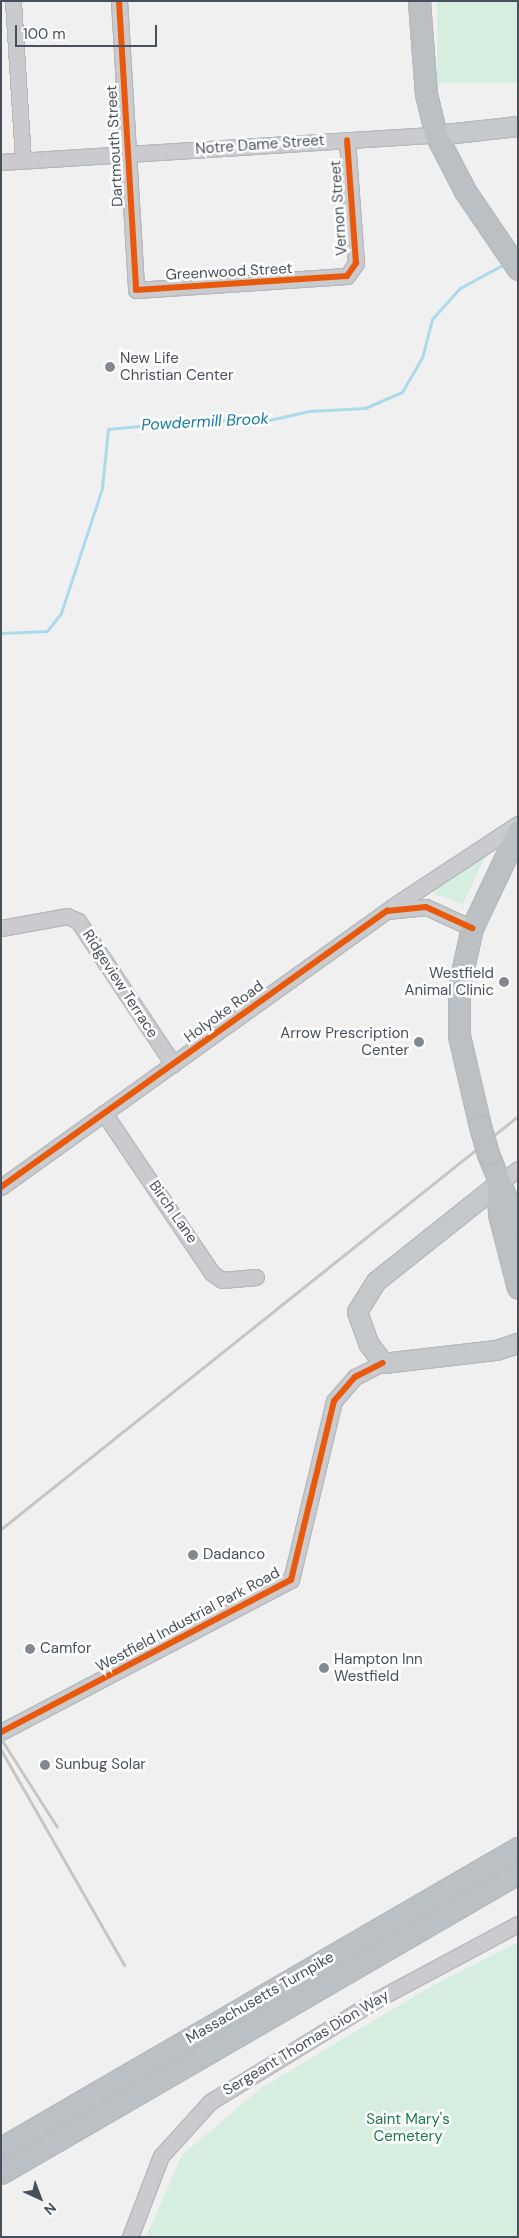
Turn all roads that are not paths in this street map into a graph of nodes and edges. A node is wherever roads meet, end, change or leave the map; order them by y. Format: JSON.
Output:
{"nodes":[{"id":1,"x":13,"y":1,"type":"edge"},
{"id":2,"x":119,"y":1,"type":"edge"},
{"id":3,"x":419,"y":1,"type":"edge"},
{"id":4,"x":518,"y":126,"type":"edge"},
{"id":5,"x":436,"y":135,"type":"junction"},
{"id":6,"x":347,"y":140,"type":"junction"},
{"id":7,"x":128,"y":154,"type":"junction"},
{"id":8,"x":23,"y":160,"type":"junction"},
{"id":9,"x":1,"y":162,"type":"edge"},
{"id":10,"x":518,"y":269,"type":"edge"},
{"id":11,"x":351,"y":273,"type":"joint"},
{"id":12,"x":136,"y":290,"type":"joint"},
{"id":13,"x":518,"y":824,"type":"edge"},
{"id":14,"x":518,"y":831,"type":"edge"},
{"id":15,"x":387,"y":911,"type":"junction"},
{"id":16,"x":1,"y":928,"type":"edge"},
{"id":17,"x":472,"y":928,"type":"junction"},
{"id":18,"x":173,"y":1064,"type":"junction"},
{"id":19,"x":104,"y":1114,"type":"junction"},
{"id":20,"x":518,"y":1169,"type":"edge"},
{"id":21,"x":498,"y":1184,"type":"junction"},
{"id":22,"x":1,"y":1187,"type":"edge"},
{"id":23,"x":518,"y":1227,"type":"edge"},
{"id":24,"x":256,"y":1277,"type":"dead end"},
{"id":25,"x":518,"y":1288,"type":"edge"},
{"id":26,"x":518,"y":1343,"type":"edge"},
{"id":27,"x":496,"y":1350,"type":"junction"},
{"id":28,"x":518,"y":1352,"type":"edge"},
{"id":29,"x":383,"y":1363,"type":"junction"},
{"id":30,"x":1,"y":1732,"type":"edge"},
{"id":31,"x":518,"y":1848,"type":"edge"},
{"id":32,"x":518,"y":1873,"type":"edge"},
{"id":33,"x":518,"y":1878,"type":"edge"},
{"id":34,"x":471,"y":1900,"type":"junction"},
{"id":35,"x":518,"y":1924,"type":"edge"},
{"id":36,"x":1,"y":2148,"type":"edge"},
{"id":37,"x":1,"y":2173,"type":"edge"},
{"id":38,"x":130,"y":2237,"type":"edge"}],
"edges":[{"from":1,"to":8,"type":"street"},
{"from":2,"to":7,"type":"street","name":"Dartmouth Street"},
{"from":3,"to":5,"type":"highway"},
{"from":4,"to":5,"type":"main road","name":"Notre Dame Street"},
{"from":5,"to":6,"type":"street","name":"Notre Dame Street"},
{"from":5,"to":10,"type":"highway"},
{"from":6,"to":7,"type":"street","name":"Notre Dame Street"},
{"from":6,"to":11,"type":"street","name":"Vernon Street"},
{"from":7,"to":8,"type":"street","name":"Notre Dame Street"},
{"from":7,"to":12,"type":"street","name":"Dartmouth Street"},
{"from":8,"to":9,"type":"street","name":"Notre Dame Street"},
{"from":11,"to":12,"type":"street","name":"Greenwood Street"},
{"from":13,"to":15,"type":"street"},
{"from":14,"to":17,"type":"highway"},
{"from":15,"to":17,"type":"street","name":"Holyoke Road"},
{"from":15,"to":18,"type":"street","name":"Holyoke Road"},
{"from":16,"to":18,"type":"street","name":"Ridgeview Terrace"},
{"from":17,"to":21,"type":"highway","bridge":true},
{"from":18,"to":19,"type":"street","name":"Holyoke Road"},
{"from":19,"to":22,"type":"street","name":"Holyoke Road"},
{"from":19,"to":24,"type":"street","name":"Birch Lane"},
{"from":20,"to":21,"type":"street"},
{"from":21,"to":23,"type":"highway"},
{"from":21,"to":25,"type":"highway"},
{"from":21,"to":29,"type":"main road"},
{"from":26,"to":27,"type":"main road"},
{"from":27,"to":28,"type":"main road"},
{"from":27,"to":29,"type":"main road"},
{"from":29,"to":30,"type":"street","name":"Westfield Industrial Park Road"},
{"from":31,"to":36,"type":"highway","name":"Massachusetts Turnpike"},
{"from":32,"to":34,"type":"highway","name":"Massachusetts Turnpike"},
{"from":33,"to":34,"type":"highway"},
{"from":34,"to":37,"type":"highway","name":"Massachusetts Turnpike"},
{"from":35,"to":38,"type":"street","name":"Sergeant Thomas Dion Way"}]}
